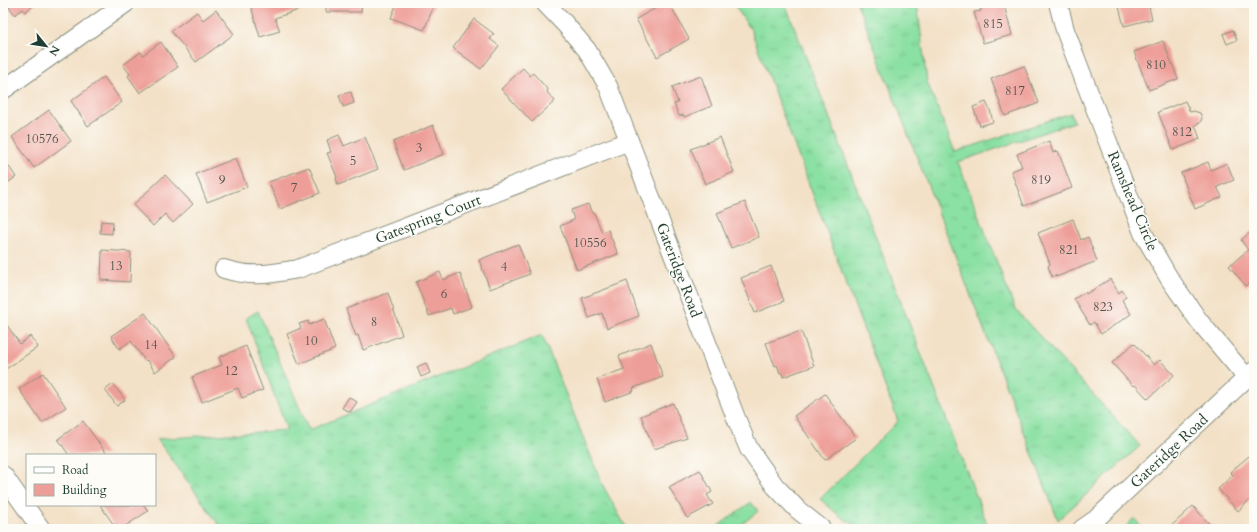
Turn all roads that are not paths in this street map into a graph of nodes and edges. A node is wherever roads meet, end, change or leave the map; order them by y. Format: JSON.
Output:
{"nodes":[{"id":1,"x":126,"y":3,"type":"edge"},
{"id":2,"x":545,"y":3,"type":"edge"},
{"id":3,"x":1058,"y":3,"type":"edge"},
{"id":4,"x":3,"y":90,"type":"edge"},
{"id":5,"x":629,"y":141,"type":"junction"},
{"id":6,"x":224,"y":269,"type":"dead end"},
{"id":7,"x":1250,"y":375,"type":"edge"},
{"id":8,"x":3,"y":475,"type":"edge"},
{"id":9,"x":41,"y":529,"type":"edge"},
{"id":10,"x":822,"y":529,"type":"edge"},
{"id":11,"x":1082,"y":529,"type":"edge"}],
"edges":[{"from":1,"to":4,"type":"street"},
{"from":2,"to":5,"type":"street","name":"Gateridge Road"},
{"from":3,"to":7,"type":"street","name":"Ramshead Circle"},
{"from":5,"to":6,"type":"street","name":"Gatespring Court"},
{"from":5,"to":10,"type":"street","name":"Gateridge Road"},
{"from":7,"to":11,"type":"street","name":"Gateridge Road"},
{"from":8,"to":9,"type":"street"}]}
